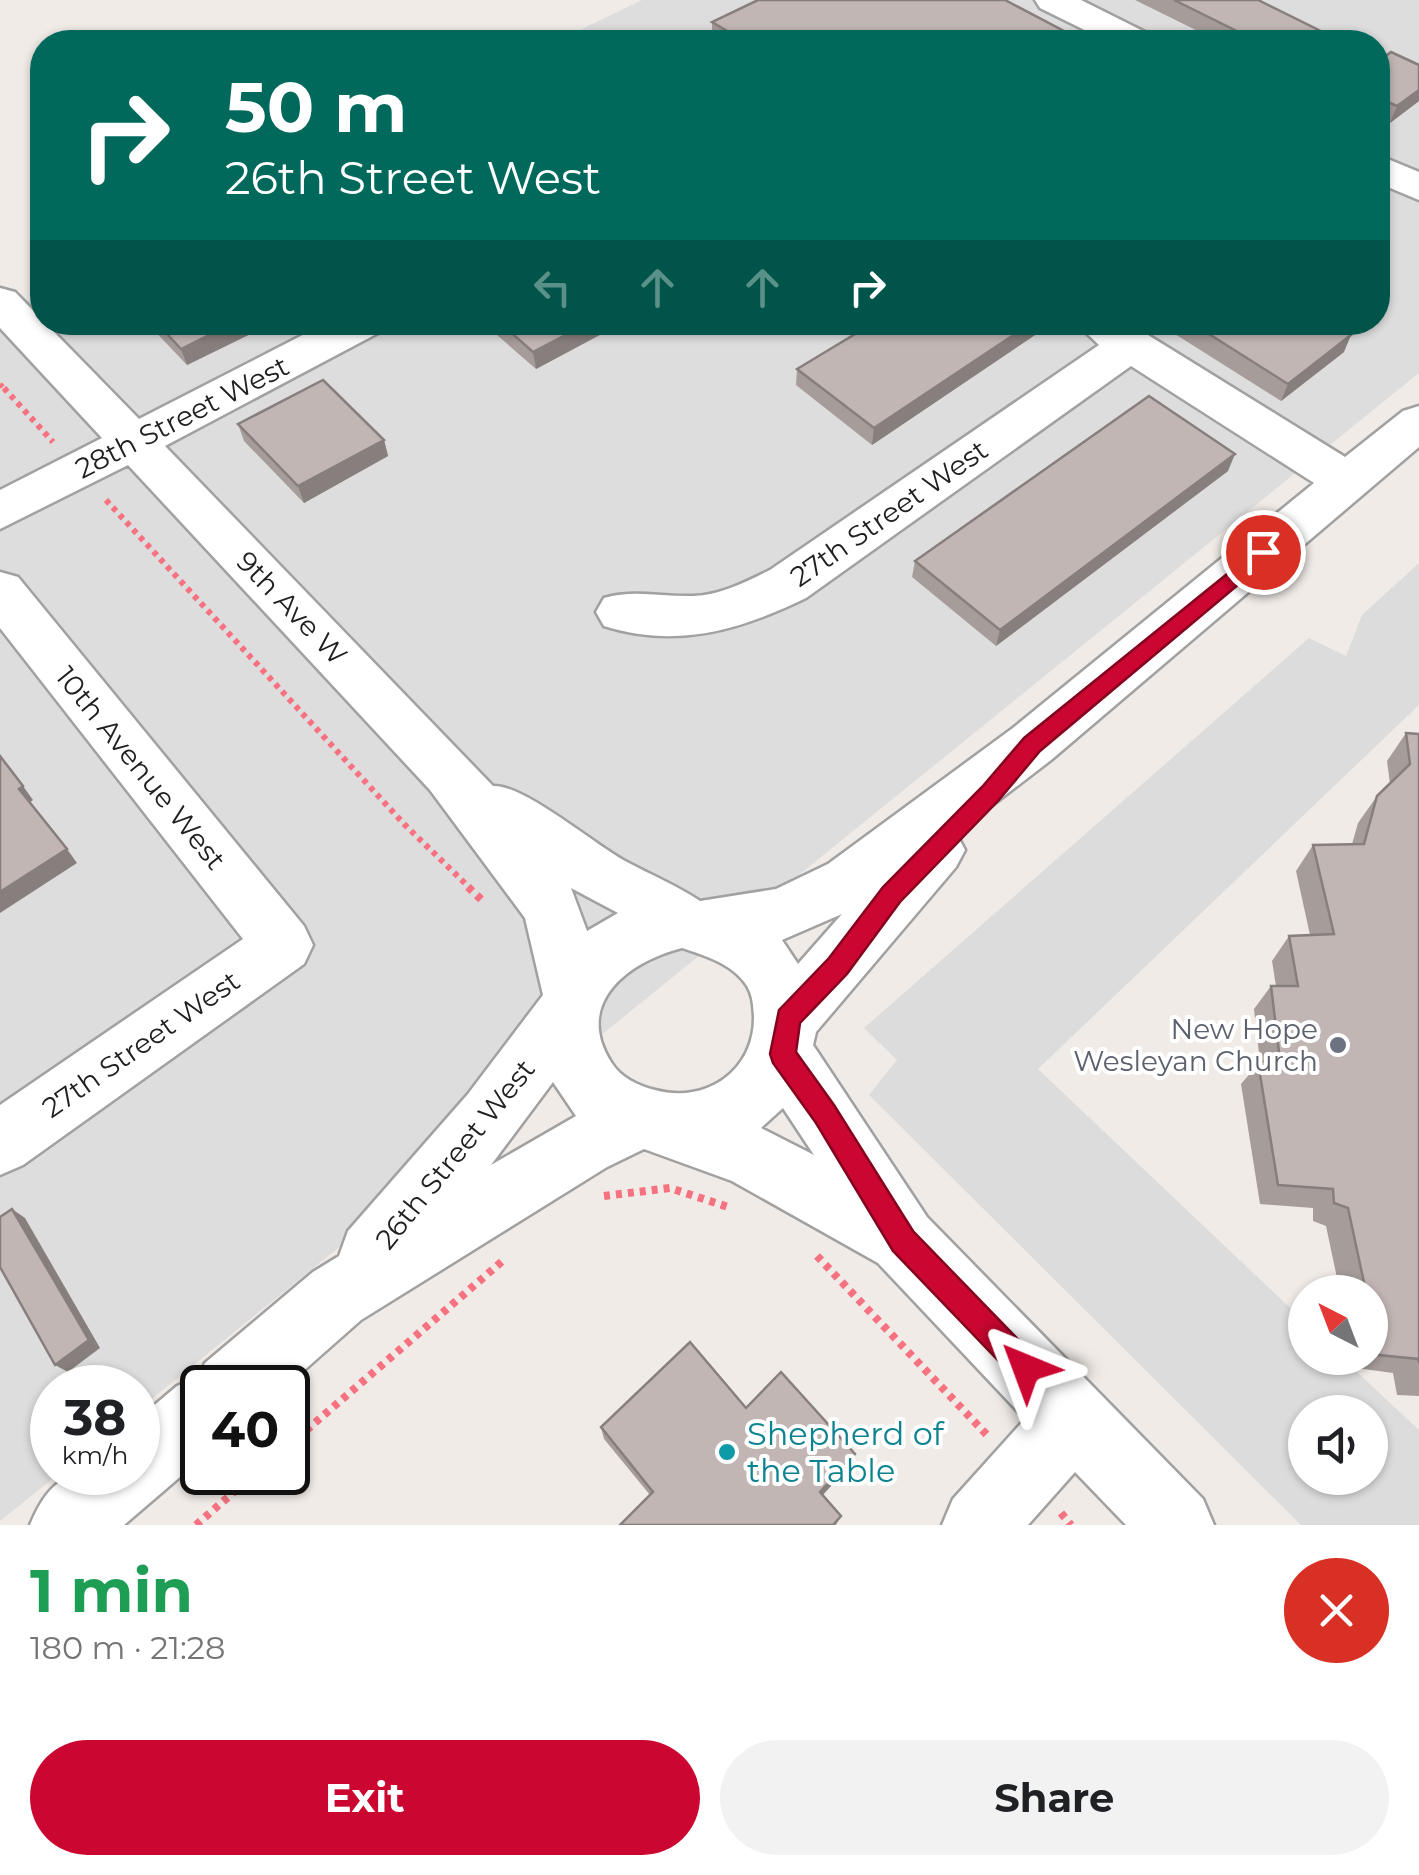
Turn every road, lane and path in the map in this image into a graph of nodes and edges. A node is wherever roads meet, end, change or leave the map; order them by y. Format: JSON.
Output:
{"nodes":[{"id":1,"x":1053,"y":0,"type":"edge"},
{"id":2,"x":1112,"y":30,"type":"edge"},
{"id":3,"x":1390,"y":172,"type":"edge"},
{"id":4,"x":1419,"y":188,"type":"edge"},
{"id":5,"x":0,"y":302,"type":"edge"},
{"id":6,"x":30,"y":333,"type":"edge"},
{"id":7,"x":32,"y":335,"type":"edge"},
{"id":8,"x":339,"y":335,"type":"edge"},
{"id":9,"x":1111,"y":335,"type":"edge"},
{"id":10,"x":1117,"y":335,"type":"edge"},
{"id":11,"x":0,"y":384,"type":"edge"},
{"id":12,"x":1419,"y":422,"type":"edge"},
{"id":13,"x":134,"y":442,"type":"junction"},
{"id":14,"x":78,"y":470,"type":"junction"},
{"id":15,"x":1348,"y":482,"type":"junction"},
{"id":16,"x":0,"y":511,"type":"edge"},
{"id":17,"x":0,"y":590,"type":"edge"},
{"id":18,"x":622,"y":612,"type":"dead end"},
{"id":19,"x":1032,"y":744,"type":"junction"},
{"id":20,"x":450,"y":774,"type":"junction"},
{"id":21,"x":485,"y":903,"type":"dead end"},
{"id":22,"x":694,"y":924,"type":"junction"},
{"id":23,"x":283,"y":945,"type":"joint"},
{"id":24,"x":571,"y":1001,"type":"junction"},
{"id":25,"x":785,"y":1036,"type":"junction"},
{"id":26,"x":656,"y":1122,"type":"junction"},
{"id":27,"x":0,"y":1143,"type":"edge"},
{"id":28,"x":594,"y":1198,"type":"dead end"},
{"id":29,"x":734,"y":1209,"type":"dead end"},
{"id":30,"x":903,"y":1241,"type":"junction"},
{"id":31,"x":520,"y":1246,"type":"dead end"},
{"id":32,"x":814,"y":1253,"type":"dead end"},
{"id":33,"x":337,"y":1296,"type":"junction"},
{"id":34,"x":257,"y":1365,"type":"edge"},
{"id":35,"x":1074,"y":1419,"type":"junction"},
{"id":36,"x":310,"y":1427,"type":"edge"},
{"id":37,"x":180,"y":1432,"type":"edge"},
{"id":38,"x":231,"y":1495,"type":"edge"},
{"id":39,"x":109,"y":1498,"type":"edge"},
{"id":40,"x":1025,"y":1508,"type":"edge"},
{"id":41,"x":196,"y":1525,"type":"edge"},
{"id":42,"x":1178,"y":1525,"type":"edge"}],
"edges":[{"from":1,"to":2,"type":"street"},
{"from":3,"to":4,"type":"street"},
{"from":5,"to":6,"type":"street","name":"9th Ave W"},
{"from":7,"to":13,"type":"street","name":"9th Ave W"},
{"from":8,"to":13,"type":"street","name":"28th Street West"},
{"from":9,"to":18,"type":"street","name":"27th Street West"},
{"from":10,"to":15,"type":"street"},
{"from":11,"to":14,"type":"path"},
{"from":12,"to":15,"type":"street"},
{"from":13,"to":14,"type":"street","name":"28th Street West"},
{"from":13,"to":20,"type":"street","name":"9th Ave W"},
{"from":14,"to":16,"type":"street","name":"28th Street West"},
{"from":14,"to":21,"type":"path"},
{"from":15,"to":19,"type":"street"},
{"from":17,"to":23,"type":"street","name":"10th Avenue West"},
{"from":19,"to":22,"type":"street"},
{"from":19,"to":25,"type":"street"},
{"from":20,"to":22,"type":"street"},
{"from":20,"to":24,"type":"street"},
{"from":22,"to":24,"type":"street"},
{"from":22,"to":25,"type":"street"},
{"from":23,"to":27,"type":"street","name":"27th Street West"},
{"from":24,"to":26,"type":"street"},
{"from":24,"to":33,"type":"street","name":"26th Street West"},
{"from":25,"to":26,"type":"street"},
{"from":25,"to":30,"type":"street"},
{"from":26,"to":30,"type":"street"},
{"from":26,"to":33,"type":"street","name":"26th Street West"},
{"from":28,"to":29,"type":"path"},
{"from":30,"to":35,"type":"street"},
{"from":31,"to":36,"type":"path"},
{"from":32,"to":40,"type":"path"},
{"from":33,"to":34,"type":"street","name":"26th Street West"},
{"from":35,"to":40,"type":"street"},
{"from":35,"to":42,"type":"street"},
{"from":37,"to":39,"type":"street"},
{"from":38,"to":41,"type":"path"}]}
